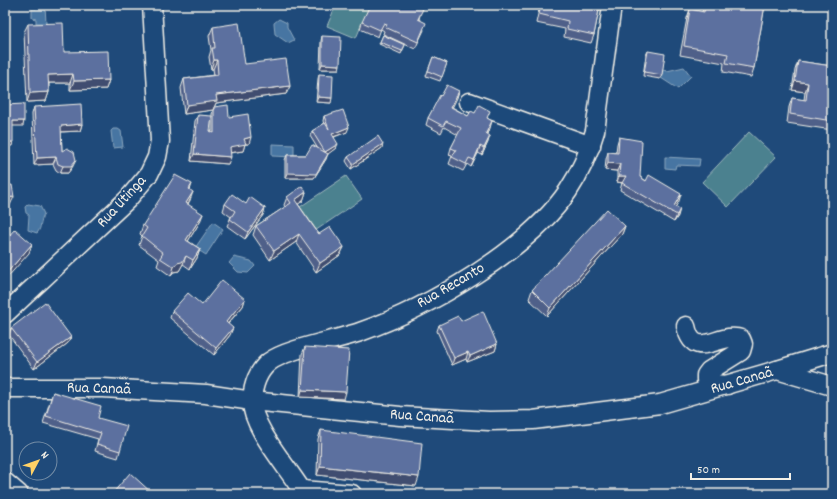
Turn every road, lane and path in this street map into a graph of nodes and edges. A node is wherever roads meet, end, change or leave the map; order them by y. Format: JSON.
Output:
{"nodes":[{"id":1,"x":152,"y":5,"type":"edge"},
{"id":2,"x":612,"y":5,"type":"edge"},
{"id":3,"x":469,"y":102,"type":"dead end"},
{"id":4,"x":591,"y":146,"type":"junction"},
{"id":5,"x":5,"y":314,"type":"edge"},
{"id":6,"x":686,"y":326,"type":"dead end"},
{"id":7,"x":832,"y":353,"type":"edge"},
{"id":8,"x":777,"y":370,"type":"junction"},
{"id":9,"x":728,"y":385,"type":"junction"},
{"id":10,"x":832,"y":386,"type":"edge"},
{"id":11,"x":5,"y":388,"type":"edge"},
{"id":12,"x":252,"y":401,"type":"junction"},
{"id":13,"x":5,"y":482,"type":"edge"},
{"id":14,"x":303,"y":492,"type":"edge"},
{"id":15,"x":19,"y":494,"type":"edge"},
{"id":16,"x":352,"y":494,"type":"edge"}],
"edges":[{"from":1,"to":5,"type":"street","name":"Rua Utinga"},
{"from":2,"to":4,"type":"street","name":"Rua Recanto"},
{"from":3,"to":4,"type":"street"},
{"from":4,"to":12,"type":"street","name":"Rua Recanto"},
{"from":6,"to":9,"type":"street"},
{"from":7,"to":8,"type":"street"},
{"from":8,"to":9,"type":"street","name":"Rua Canaã"},
{"from":8,"to":10,"type":"street","name":"Rua Canaã"},
{"from":9,"to":12,"type":"street","name":"Rua Canaã"},
{"from":11,"to":12,"type":"street","name":"Rua Canaã"},
{"from":12,"to":14,"type":"street","name":"Rua Recanto"},
{"from":13,"to":15,"type":"street"},
{"from":14,"to":16,"type":"street"}]}
